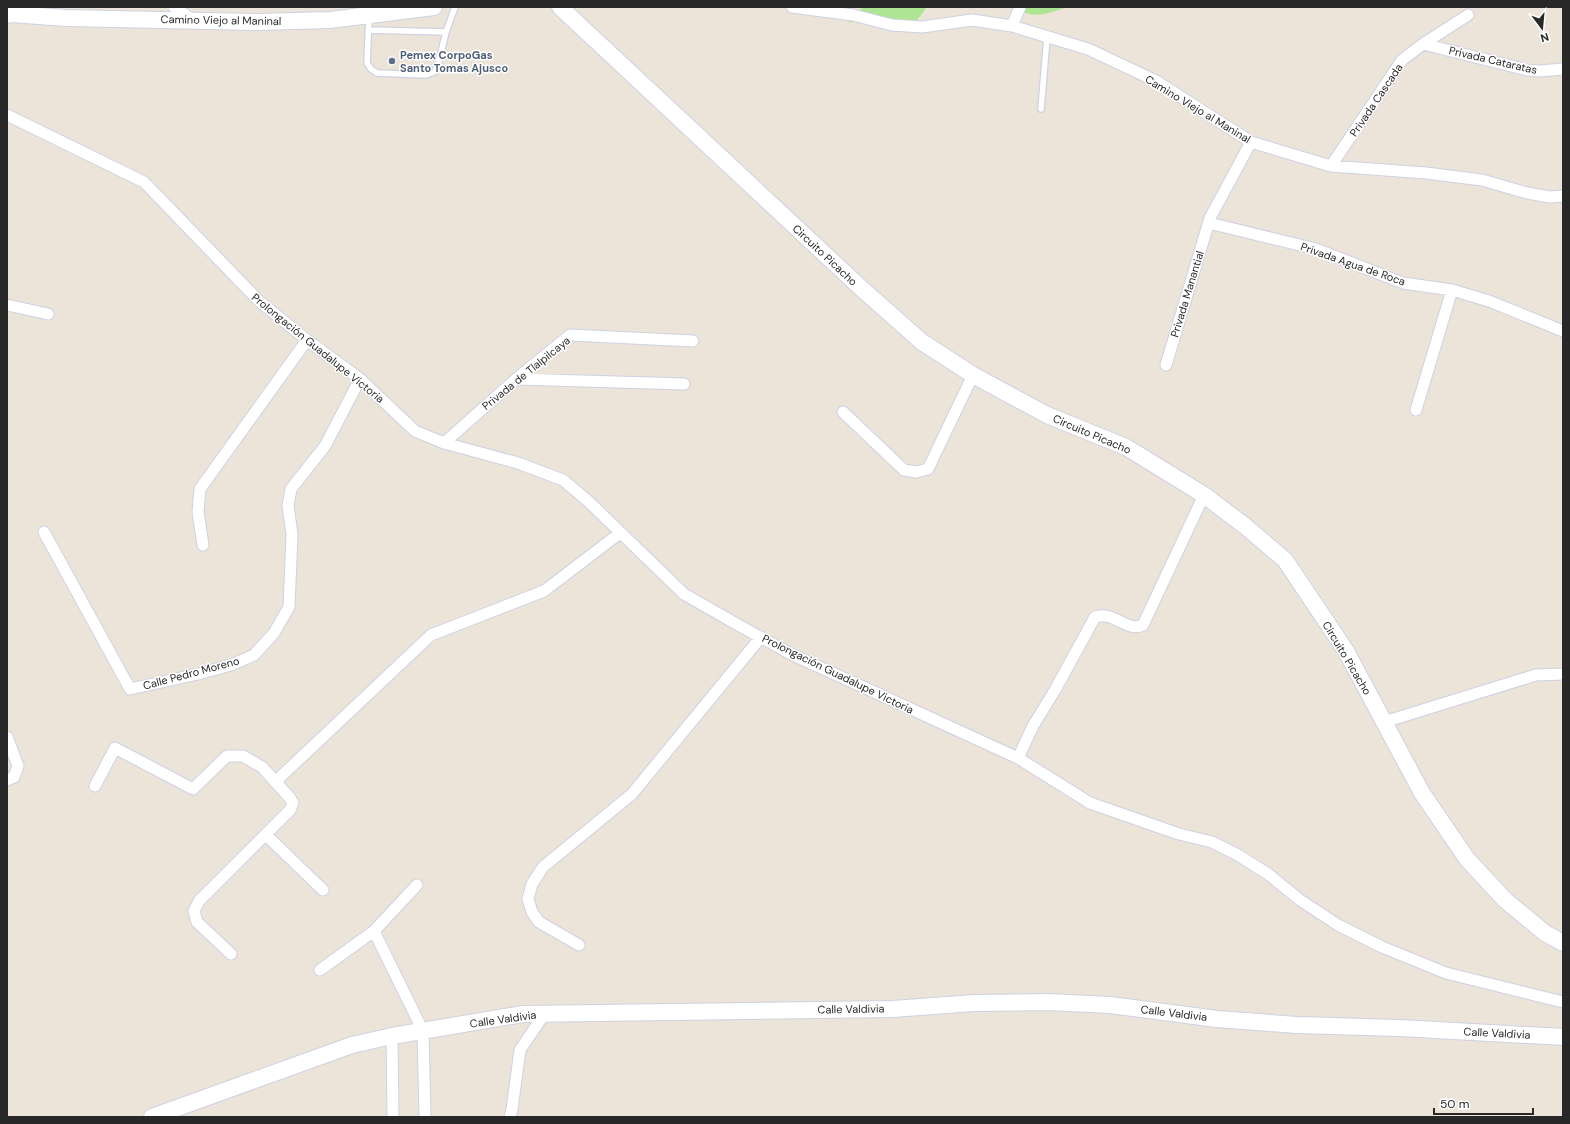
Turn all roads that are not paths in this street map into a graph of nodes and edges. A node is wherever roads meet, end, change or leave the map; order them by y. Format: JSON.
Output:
{"nodes":[{"id":1,"x":174,"y":7,"type":"edge"},
{"id":2,"x":434,"y":7,"type":"edge"},
{"id":3,"x":455,"y":7,"type":"edge"},
{"id":4,"x":560,"y":7,"type":"edge"},
{"id":5,"x":792,"y":7,"type":"edge"},
{"id":6,"x":1020,"y":7,"type":"edge"},
{"id":7,"x":7,"y":15,"type":"edge"},
{"id":8,"x":1468,"y":15,"type":"dead end"},
{"id":9,"x":194,"y":20,"type":"junction"},
{"id":10,"x":368,"y":23,"type":"junction"},
{"id":11,"x":1012,"y":26,"type":"junction"},
{"id":12,"x":446,"y":32,"type":"junction"},
{"id":13,"x":1047,"y":37,"type":"junction"},
{"id":14,"x":1423,"y":44,"type":"junction"},
{"id":15,"x":1563,"y":69,"type":"edge"},
{"id":16,"x":1040,"y":109,"type":"dead end"},
{"id":17,"x":7,"y":115,"type":"edge"},
{"id":18,"x":1251,"y":142,"type":"junction"},
{"id":19,"x":1332,"y":166,"type":"junction"},
{"id":20,"x":1563,"y":196,"type":"edge"},
{"id":21,"x":1208,"y":223,"type":"junction"},
{"id":22,"x":1452,"y":290,"type":"junction"},
{"id":23,"x":7,"y":305,"type":"edge"},
{"id":24,"x":48,"y":314,"type":"dead end"},
{"id":25,"x":1563,"y":331,"type":"edge"},
{"id":26,"x":306,"y":340,"type":"junction"},
{"id":27,"x":694,"y":342,"type":"dead end"},
{"id":28,"x":1166,"y":365,"type":"dead end"},
{"id":29,"x":973,"y":375,"type":"junction"},
{"id":30,"x":360,"y":379,"type":"junction"},
{"id":31,"x":516,"y":379,"type":"junction"},
{"id":32,"x":684,"y":384,"type":"dead end"},
{"id":33,"x":1416,"y":410,"type":"dead end"},
{"id":34,"x":843,"y":412,"type":"dead end"},
{"id":35,"x":444,"y":443,"type":"junction"},
{"id":36,"x":1204,"y":495,"type":"junction"},
{"id":37,"x":44,"y":532,"type":"dead end"},
{"id":38,"x":620,"y":533,"type":"junction"},
{"id":39,"x":203,"y":545,"type":"dead end"},
{"id":40,"x":761,"y":637,"type":"junction"},
{"id":41,"x":1563,"y":674,"type":"edge"},
{"id":42,"x":1384,"y":722,"type":"junction"},
{"id":43,"x":7,"y":737,"type":"edge"},
{"id":44,"x":1018,"y":758,"type":"junction"},
{"id":45,"x":7,"y":780,"type":"edge"},
{"id":46,"x":275,"y":782,"type":"junction"},
{"id":47,"x":94,"y":786,"type":"dead end"},
{"id":48,"x":266,"y":835,"type":"junction"},
{"id":49,"x":417,"y":885,"type":"dead end"},
{"id":50,"x":323,"y":890,"type":"dead end"},
{"id":51,"x":374,"y":931,"type":"junction"},
{"id":52,"x":1563,"y":943,"type":"edge"},
{"id":53,"x":579,"y":945,"type":"dead end"},
{"id":54,"x":231,"y":954,"type":"dead end"},
{"id":55,"x":320,"y":970,"type":"dead end"},
{"id":56,"x":1563,"y":1002,"type":"edge"},
{"id":57,"x":545,"y":1013,"type":"junction"},
{"id":58,"x":423,"y":1031,"type":"junction"},
{"id":59,"x":392,"y":1036,"type":"junction"},
{"id":60,"x":1563,"y":1037,"type":"edge"},
{"id":61,"x":152,"y":1117,"type":"edge"},
{"id":62,"x":393,"y":1117,"type":"edge"},
{"id":63,"x":425,"y":1117,"type":"edge"},
{"id":64,"x":510,"y":1117,"type":"edge"}],
"edges":[{"from":1,"to":9,"type":"street"},
{"from":2,"to":10,"type":"main road","name":"Camino Viejo al Maninal"},
{"from":3,"to":12,"type":"lane"},
{"from":4,"to":29,"type":"main road","name":"Circuito Picacho"},
{"from":5,"to":11,"type":"street","name":"Camino Viejo al Maninal"},
{"from":6,"to":11,"type":"street"},
{"from":7,"to":9,"type":"main road","name":"Camino Viejo al Maninal"},
{"from":8,"to":14,"type":"street","name":"Privada Cascada"},
{"from":9,"to":10,"type":"main road","name":"Camino Viejo al Maninal"},
{"from":10,"to":12,"type":"lane"},
{"from":10,"to":12,"type":"lane"},
{"from":11,"to":13,"type":"street","name":"Camino Viejo al Maninal"},
{"from":13,"to":16,"type":"lane"},
{"from":13,"to":18,"type":"street","name":"Camino Viejo al Maninal"},
{"from":14,"to":15,"type":"street","name":"Privada Cataratas"},
{"from":14,"to":19,"type":"street","name":"Privada Cascada"},
{"from":17,"to":26,"type":"street","name":"Prolongación Guadalupe Victoria"},
{"from":18,"to":19,"type":"street","name":"Camino Viejo al Maninal"},
{"from":18,"to":21,"type":"street","name":"Privada Manantial"},
{"from":19,"to":20,"type":"street","name":"Camino Viejo al Maninal"},
{"from":21,"to":22,"type":"street","name":"Privada Agua de Roca"},
{"from":21,"to":28,"type":"street","name":"Privada Manantial"},
{"from":22,"to":25,"type":"street","name":"Privada Agua de Roca"},
{"from":22,"to":33,"type":"street"},
{"from":23,"to":24,"type":"street"},
{"from":26,"to":30,"type":"street","name":"Prolongación Guadalupe Victoria"},
{"from":26,"to":39,"type":"street"},
{"from":27,"to":31,"type":"street","name":"Privada de Tlalpilcaya"},
{"from":29,"to":34,"type":"street"},
{"from":29,"to":36,"type":"main road","name":"Circuito Picacho"},
{"from":30,"to":35,"type":"street","name":"Prolongación Guadalupe Victoria"},
{"from":30,"to":37,"type":"street","name":"Calle Pedro Moreno"},
{"from":31,"to":32,"type":"street"},
{"from":31,"to":35,"type":"street","name":"Privada de Tlalpilcaya"},
{"from":35,"to":38,"type":"street","name":"Prolongación Guadalupe Victoria"},
{"from":36,"to":42,"type":"main road","name":"Circuito Picacho"},
{"from":36,"to":44,"type":"street"},
{"from":38,"to":40,"type":"street","name":"Prolongación Guadalupe Victoria"},
{"from":38,"to":46,"type":"street"},
{"from":40,"to":44,"type":"street","name":"Prolongación Guadalupe Victoria"},
{"from":40,"to":53,"type":"street"},
{"from":41,"to":42,"type":"street"},
{"from":42,"to":52,"type":"main road","name":"Circuito Picacho"},
{"from":43,"to":45,"type":"street"},
{"from":44,"to":56,"type":"street","name":"Prolongación Guadalupe Victoria"},
{"from":46,"to":47,"type":"street"},
{"from":46,"to":48,"type":"street"},
{"from":48,"to":50,"type":"street"},
{"from":48,"to":54,"type":"street"},
{"from":49,"to":51,"type":"street"},
{"from":51,"to":55,"type":"street"},
{"from":51,"to":58,"type":"street"},
{"from":57,"to":58,"type":"main road","name":"Calle Valdivia"},
{"from":57,"to":60,"type":"main road","name":"Calle Valdivia"},
{"from":57,"to":64,"type":"street"},
{"from":58,"to":59,"type":"main road","name":"Calle Valdivia"},
{"from":58,"to":63,"type":"street"},
{"from":59,"to":61,"type":"main road","name":"Calle Valdivia"},
{"from":59,"to":62,"type":"street"}]}
